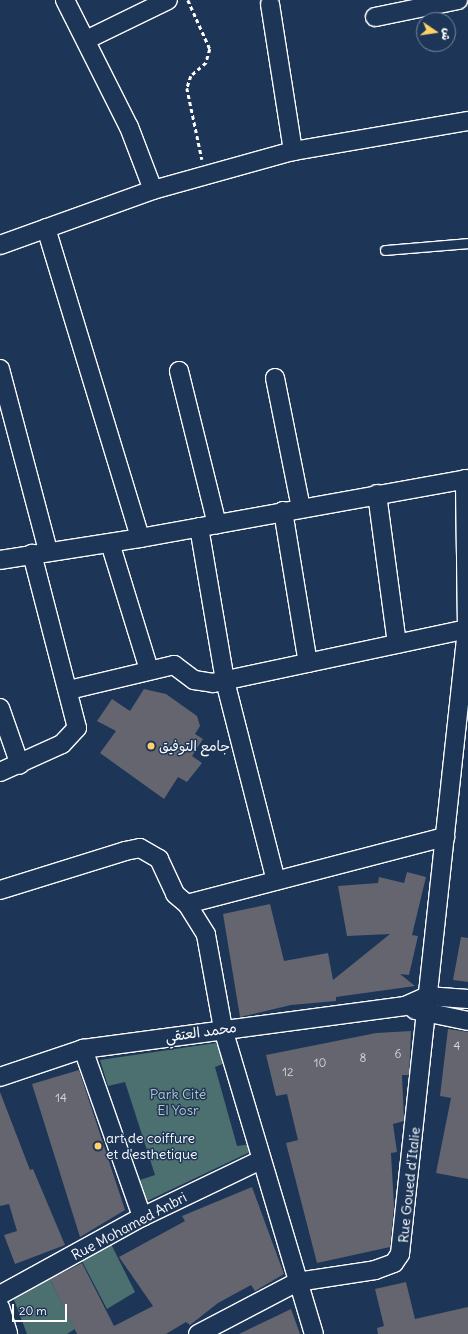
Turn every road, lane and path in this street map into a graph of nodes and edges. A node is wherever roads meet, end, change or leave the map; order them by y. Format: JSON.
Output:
{"nodes":[{"id":1,"x":65,"y":0,"type":"edge"},
{"id":2,"x":168,"y":0,"type":"edge"},
{"id":3,"x":188,"y":0,"type":"edge"},
{"id":4,"x":458,"y":0,"type":"edge"},
{"id":5,"x":270,"y":4,"type":"dead end"},
{"id":6,"x":375,"y":17,"type":"dead end"},
{"id":7,"x":86,"y":40,"type":"junction"},
{"id":8,"x":468,"y":121,"type":"edge"},
{"id":9,"x":293,"y":151,"type":"junction"},
{"id":10,"x":207,"y":174,"type":"junction"},
{"id":11,"x":153,"y":190,"type":"junction"},
{"id":12,"x":46,"y":228,"type":"junction"},
{"id":13,"x":468,"y":244,"type":"edge"},
{"id":14,"x":0,"y":245,"type":"edge"},
{"id":15,"x":385,"y":250,"type":"dead end"},
{"id":16,"x":0,"y":369,"type":"edge"},
{"id":17,"x":178,"y":371,"type":"dead end"},
{"id":18,"x":275,"y":378,"type":"dead end"},
{"id":19,"x":466,"y":479,"type":"edge"},
{"id":20,"x":377,"y":494,"type":"junction"},
{"id":21,"x":292,"y":510,"type":"junction"},
{"id":22,"x":217,"y":524,"type":"junction"},
{"id":23,"x":199,"y":527,"type":"junction"},
{"id":24,"x":140,"y":538,"type":"junction"},
{"id":25,"x":110,"y":543,"type":"junction"},
{"id":26,"x":40,"y":552,"type":"junction"},
{"id":27,"x":0,"y":560,"type":"edge"},
{"id":28,"x":467,"y":628,"type":"edge"},
{"id":29,"x":397,"y":644,"type":"junction"},
{"id":30,"x":308,"y":663,"type":"junction"},
{"id":31,"x":149,"y":670,"type":"junction"},
{"id":32,"x":225,"y":681,"type":"junction"},
{"id":33,"x":69,"y":690,"type":"junction"},
{"id":34,"x":0,"y":708,"type":"edge"},
{"id":35,"x":20,"y":765,"type":"junction"},
{"id":36,"x":0,"y":772,"type":"edge"},
{"id":37,"x":445,"y":837,"type":"junction"},
{"id":38,"x":276,"y":881,"type":"junction"},
{"id":39,"x":0,"y":890,"type":"edge"},
{"id":40,"x":187,"y":904,"type":"junction"},
{"id":41,"x":427,"y":996,"type":"junction"},
{"id":42,"x":468,"y":999,"type":"edge"},
{"id":43,"x":405,"y":1006,"type":"junction"},
{"id":44,"x":426,"y":1014,"type":"junction"},
{"id":45,"x":468,"y":1021,"type":"edge"},
{"id":46,"x":223,"y":1029,"type":"junction"},
{"id":47,"x":83,"y":1049,"type":"junction"},
{"id":48,"x":0,"y":1077,"type":"edge"},
{"id":49,"x":259,"y":1161,"type":"junction"},
{"id":50,"x":142,"y":1217,"type":"junction"},
{"id":51,"x":297,"y":1282,"type":"junction"},
{"id":52,"x":0,"y":1295,"type":"edge"},
{"id":53,"x":0,"y":1307,"type":"edge"},
{"id":54,"x":8,"y":1334,"type":"edge"},
{"id":55,"x":198,"y":1334,"type":"edge"},
{"id":56,"x":314,"y":1334,"type":"edge"}],
"edges":[{"from":1,"to":7,"type":"street"},
{"from":2,"to":7,"type":"street"},
{"from":3,"to":10,"type":"path"},
{"from":4,"to":6,"type":"street"},
{"from":5,"to":9,"type":"street"},
{"from":7,"to":11,"type":"street"},
{"from":8,"to":9,"type":"street"},
{"from":9,"to":10,"type":"street"},
{"from":10,"to":11,"type":"street"},
{"from":11,"to":12,"type":"street"},
{"from":12,"to":14,"type":"street"},
{"from":12,"to":24,"type":"street"},
{"from":13,"to":15,"type":"lane"},
{"from":16,"to":26,"type":"street"},
{"from":17,"to":22,"type":"street"},
{"from":18,"to":21,"type":"street"},
{"from":19,"to":20,"type":"street"},
{"from":19,"to":28,"type":"street","name":"Rue Goued d'Italie"},
{"from":20,"to":21,"type":"street"},
{"from":20,"to":29,"type":"street"},
{"from":21,"to":22,"type":"street"},
{"from":21,"to":30,"type":"street"},
{"from":22,"to":23,"type":"street"},
{"from":23,"to":24,"type":"street"},
{"from":23,"to":32,"type":"street"},
{"from":24,"to":25,"type":"street"},
{"from":25,"to":26,"type":"street"},
{"from":25,"to":31,"type":"street"},
{"from":26,"to":27,"type":"street"},
{"from":26,"to":33,"type":"street"},
{"from":28,"to":29,"type":"street"},
{"from":28,"to":37,"type":"street","name":"Rue Goued d'Italie"},
{"from":29,"to":30,"type":"street"},
{"from":30,"to":32,"type":"street"},
{"from":31,"to":32,"type":"street"},
{"from":31,"to":33,"type":"street"},
{"from":32,"to":38,"type":"street"},
{"from":33,"to":35,"type":"street"},
{"from":34,"to":35,"type":"street"},
{"from":35,"to":36,"type":"street"},
{"from":37,"to":38,"type":"street"},
{"from":37,"to":41,"type":"street","name":"Rue Goued d'Italie"},
{"from":38,"to":40,"type":"street"},
{"from":39,"to":40,"type":"street"},
{"from":40,"to":46,"type":"street"},
{"from":41,"to":42,"type":"street","name":"محمد العتقي"},
{"from":41,"to":43,"type":"street","name":"محمد العتقي"},
{"from":41,"to":44,"type":"street","name":"Rue Goued d'Italie"},
{"from":43,"to":44,"type":"street","name":"محمد العتقي"},
{"from":43,"to":46,"type":"street","name":"محمد العتقي"},
{"from":44,"to":45,"type":"street","name":"محمد العتقي"},
{"from":44,"to":51,"type":"street","name":"Rue Goued d'Italie"},
{"from":46,"to":47,"type":"street","name":"محمد العتقي"},
{"from":46,"to":49,"type":"street"},
{"from":47,"to":48,"type":"street","name":"محمد العتقي"},
{"from":47,"to":50,"type":"street"},
{"from":49,"to":50,"type":"street","name":"Rue Mohamed Anbri"},
{"from":49,"to":51,"type":"street"},
{"from":50,"to":52,"type":"street","name":"Rue Mohamed Anbri"},
{"from":51,"to":55,"type":"street","name":"Rue Goued d'Italie"},
{"from":51,"to":56,"type":"street"},
{"from":53,"to":54,"type":"street"}]}
